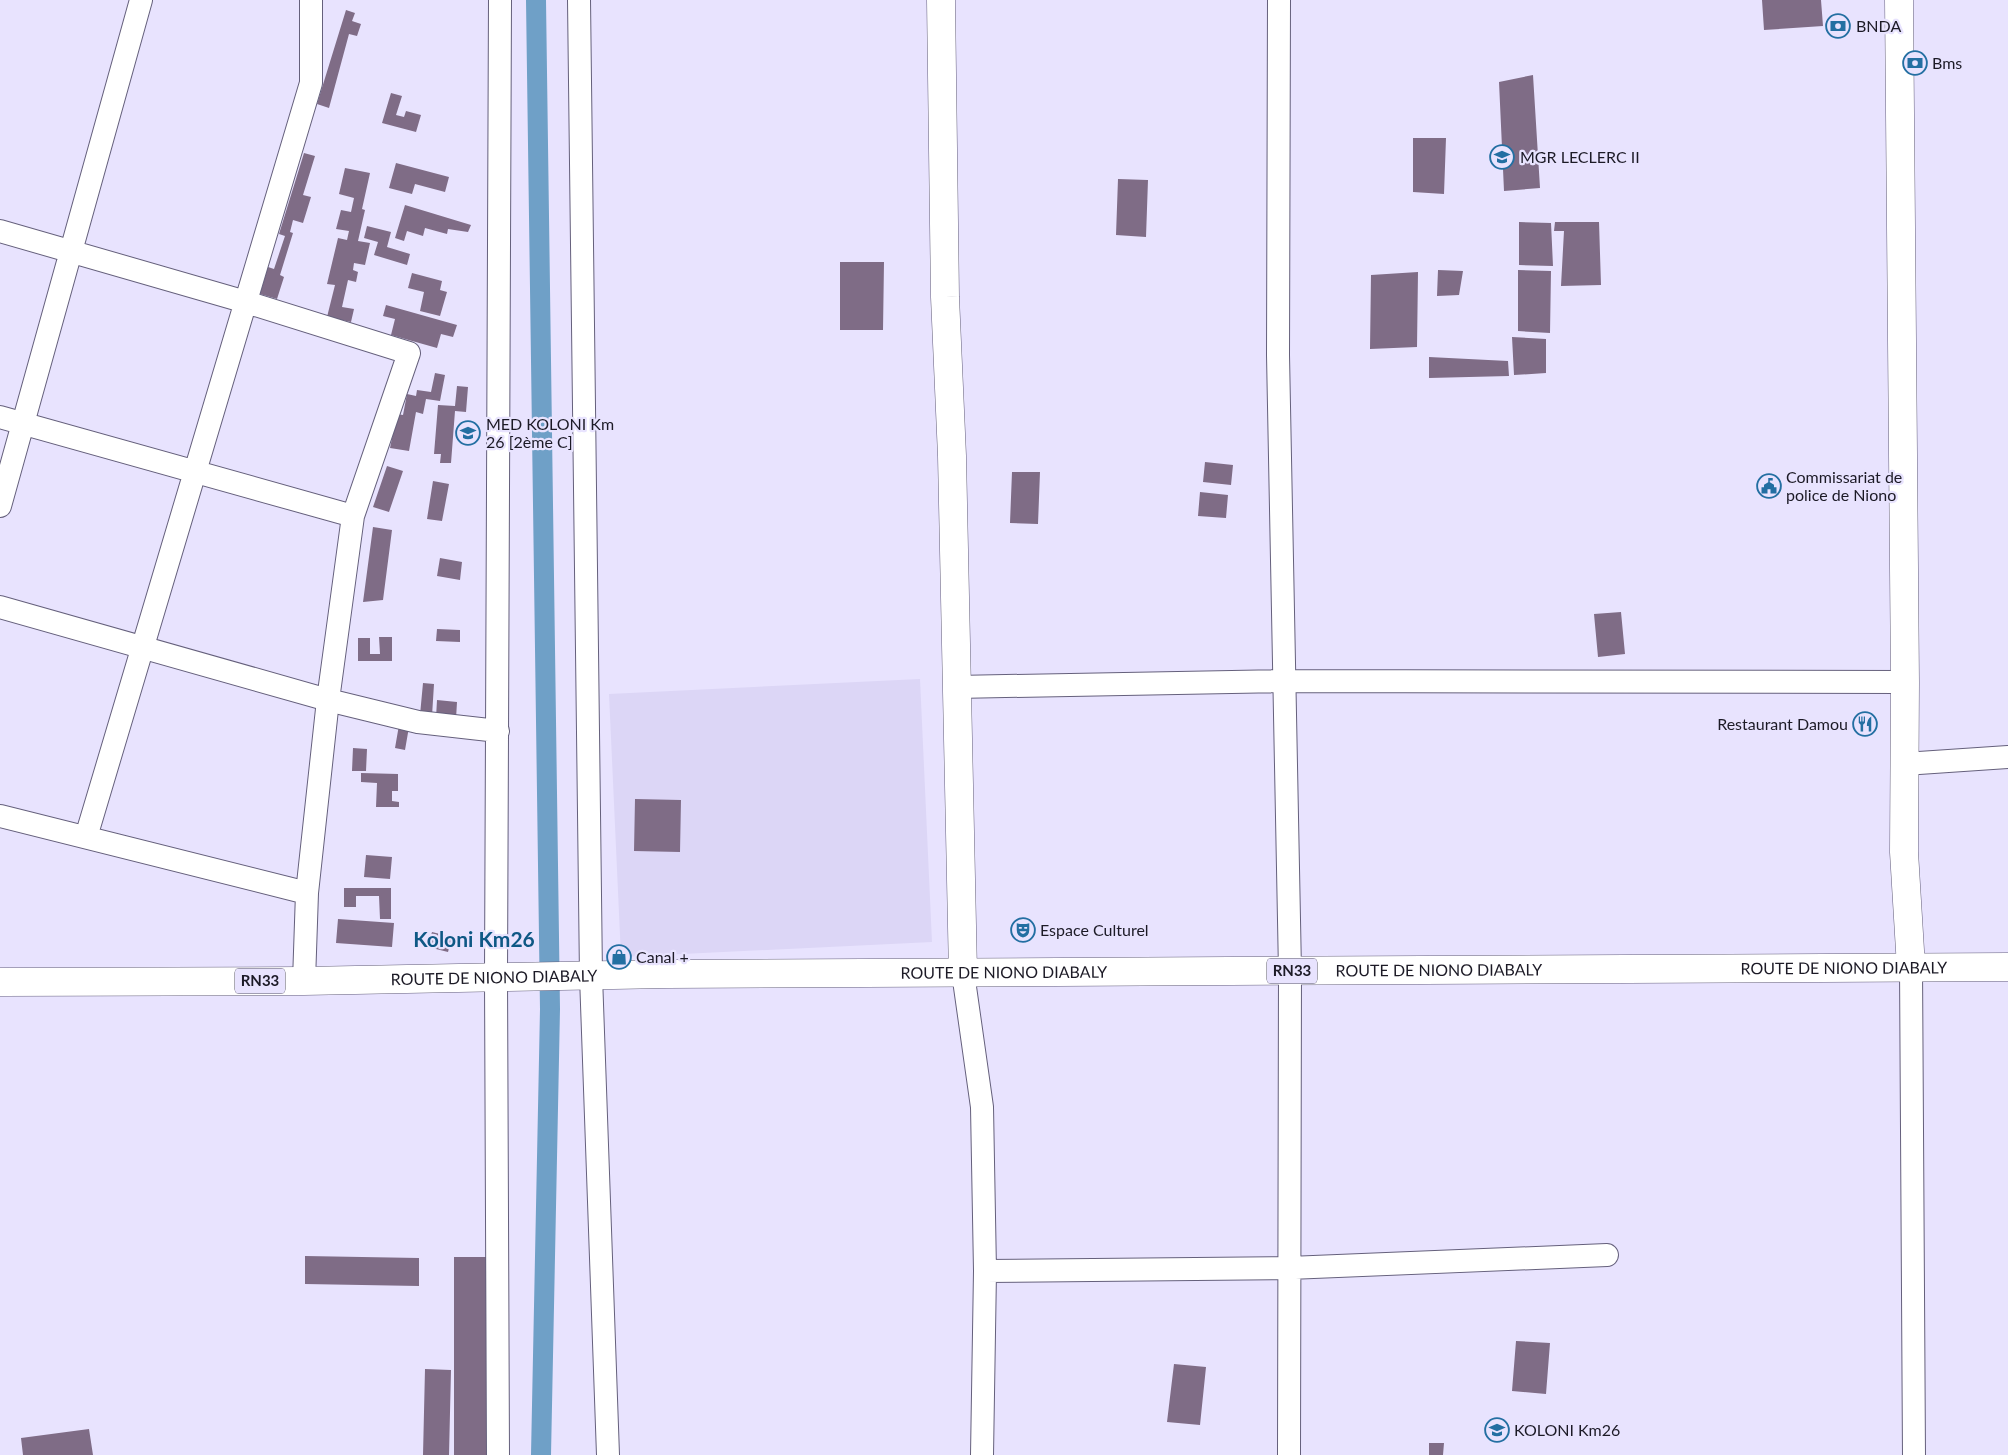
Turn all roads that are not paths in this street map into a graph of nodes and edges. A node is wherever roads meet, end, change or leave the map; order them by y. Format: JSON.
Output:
{"nodes":[{"id":1,"x":141,"y":0,"type":"edge"},
{"id":2,"x":311,"y":0,"type":"edge"},
{"id":3,"x":500,"y":0,"type":"edge"},
{"id":4,"x":579,"y":0,"type":"edge"},
{"id":5,"x":941,"y":0,"type":"edge"},
{"id":6,"x":1279,"y":0,"type":"edge"},
{"id":7,"x":1899,"y":0,"type":"edge"},
{"id":8,"x":0,"y":231,"type":"edge"},
{"id":9,"x":71,"y":252,"type":"junction"},
{"id":10,"x":246,"y":302,"type":"junction"},
{"id":11,"x":0,"y":417,"type":"edge"},
{"id":12,"x":23,"y":424,"type":"junction"},
{"id":13,"x":195,"y":472,"type":"junction"},
{"id":14,"x":0,"y":506,"type":"edge"},
{"id":15,"x":353,"y":516,"type":"junction"},
{"id":16,"x":0,"y":607,"type":"edge"},
{"id":17,"x":142,"y":647,"type":"junction"},
{"id":18,"x":1284,"y":681,"type":"junction"},
{"id":19,"x":1905,"y":682,"type":"junction"},
{"id":20,"x":956,"y":687,"type":"junction"},
{"id":21,"x":328,"y":700,"type":"junction"},
{"id":22,"x":498,"y":731,"type":"junction"},
{"id":23,"x":2008,"y":757,"type":"edge"},
{"id":24,"x":1904,"y":764,"type":"junction"},
{"id":25,"x":0,"y":816,"type":"edge"},
{"id":26,"x":86,"y":837,"type":"junction"},
{"id":27,"x":307,"y":893,"type":"junction"},
{"id":28,"x":1911,"y":967,"type":"junction"},
{"id":29,"x":2008,"y":968,"type":"edge"},
{"id":30,"x":1290,"y":971,"type":"junction"},
{"id":31,"x":962,"y":973,"type":"junction"},
{"id":32,"x":583,"y":976,"type":"junction"},
{"id":33,"x":508,"y":977,"type":"junction"},
{"id":34,"x":304,"y":981,"type":"junction"},
{"id":35,"x":0,"y":982,"type":"edge"},
{"id":36,"x":1607,"y":1255,"type":"dead end"},
{"id":37,"x":1289,"y":1268,"type":"junction"},
{"id":38,"x":985,"y":1271,"type":"junction"},
{"id":39,"x":498,"y":1455,"type":"edge"},
{"id":40,"x":608,"y":1455,"type":"edge"},
{"id":41,"x":982,"y":1455,"type":"edge"},
{"id":42,"x":1289,"y":1455,"type":"edge"},
{"id":43,"x":1914,"y":1455,"type":"edge"}],
"edges":[{"from":1,"to":9,"type":"street"},
{"from":2,"to":10,"type":"street"},
{"from":3,"to":22,"type":"street"},
{"from":4,"to":32,"type":"street"},
{"from":5,"to":20,"type":"main road"},
{"from":6,"to":18,"type":"street"},
{"from":7,"to":19,"type":"main road"},
{"from":8,"to":9,"type":"street"},
{"from":9,"to":10,"type":"street"},
{"from":9,"to":12,"type":"street"},
{"from":10,"to":13,"type":"street"},
{"from":10,"to":15,"type":"street"},
{"from":11,"to":12,"type":"street"},
{"from":12,"to":13,"type":"street"},
{"from":12,"to":14,"type":"street"},
{"from":13,"to":15,"type":"street"},
{"from":13,"to":17,"type":"street"},
{"from":15,"to":21,"type":"street"},
{"from":16,"to":17,"type":"street"},
{"from":17,"to":21,"type":"street"},
{"from":17,"to":26,"type":"street"},
{"from":18,"to":19,"type":"street"},
{"from":18,"to":20,"type":"street"},
{"from":18,"to":30,"type":"street"},
{"from":19,"to":24,"type":"main road"},
{"from":20,"to":31,"type":"main road"},
{"from":21,"to":22,"type":"street"},
{"from":21,"to":27,"type":"street"},
{"from":22,"to":33,"type":"street"},
{"from":23,"to":24,"type":"street"},
{"from":24,"to":28,"type":"main road"},
{"from":25,"to":26,"type":"street"},
{"from":26,"to":27,"type":"street"},
{"from":27,"to":34,"type":"street"},
{"from":28,"to":29,"type":"main road","name":"ROUTE DE NIONO DIABALY","number":"RN33"},
{"from":28,"to":30,"type":"main road","name":"ROUTE DE NIONO DIABALY","number":"RN33"},
{"from":28,"to":43,"type":"street"},
{"from":30,"to":31,"type":"main road","name":"ROUTE DE NIONO DIABALY","number":"RN33"},
{"from":30,"to":37,"type":"street"},
{"from":31,"to":32,"type":"main road","name":"ROUTE DE NIONO DIABALY","number":"RN33"},
{"from":31,"to":38,"type":"street"},
{"from":32,"to":33,"type":"main road","name":"ROUTE DE NIONO DIABALY","number":"RN33"},
{"from":32,"to":40,"type":"street"},
{"from":33,"to":34,"type":"main road","name":"ROUTE DE NIONO DIABALY","number":"RN33"},
{"from":33,"to":39,"type":"street"},
{"from":34,"to":35,"type":"main road","name":"ROUTE DE NIONO DIABALY","number":"RN33"},
{"from":36,"to":37,"type":"street"},
{"from":37,"to":38,"type":"street"},
{"from":37,"to":42,"type":"street"},
{"from":38,"to":41,"type":"street"}]}
